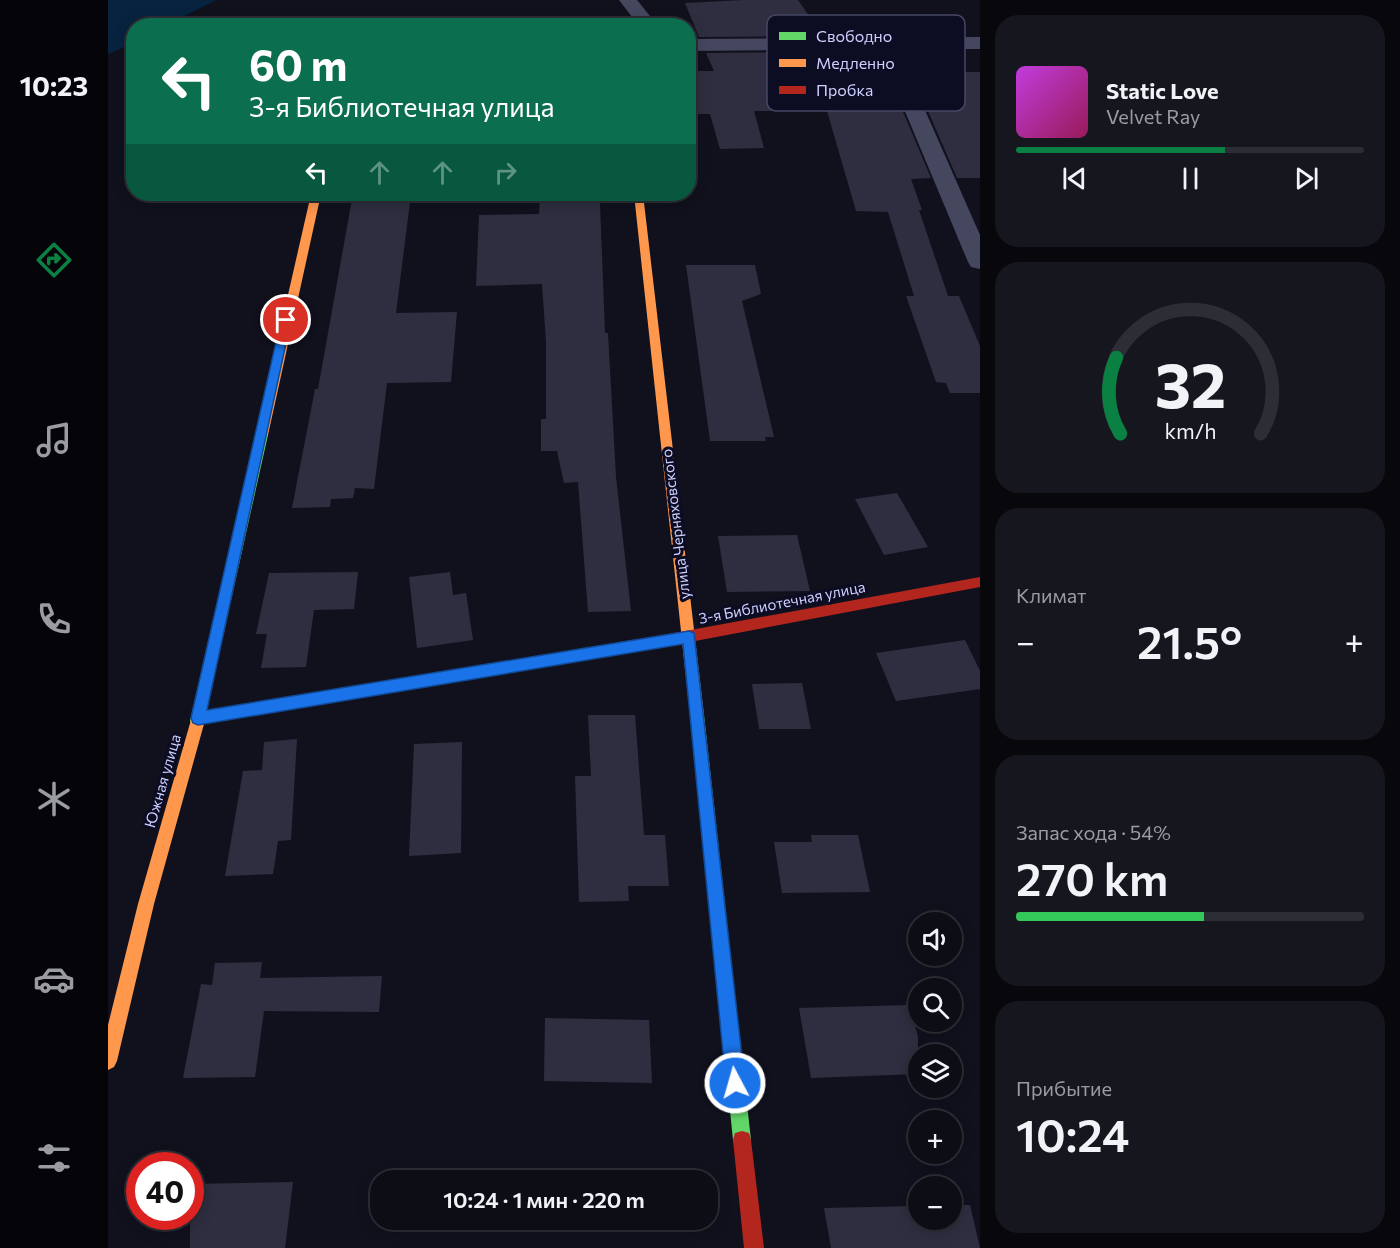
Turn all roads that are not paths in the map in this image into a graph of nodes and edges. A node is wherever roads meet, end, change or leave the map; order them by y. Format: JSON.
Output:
{"nodes":[{"id":1,"x":628,"y":0,"type":"edge"},
{"id":2,"x":643,"y":18,"type":"edge"},
{"id":3,"x":965,"y":43,"type":"edge"},
{"id":4,"x":980,"y":43,"type":"edge"},
{"id":5,"x":696,"y":45,"type":"edge"},
{"id":6,"x":767,"y":45,"type":"edge"},
{"id":7,"x":915,"y":111,"type":"edge"},
{"id":8,"x":314,"y":201,"type":"edge"},
{"id":9,"x":639,"y":201,"type":"edge"},
{"id":10,"x":980,"y":262,"type":"edge"},
{"id":11,"x":980,"y":582,"type":"edge"},
{"id":12,"x":689,"y":637,"type":"junction"},
{"id":13,"x":198,"y":718,"type":"junction"},
{"id":14,"x":108,"y":1061,"type":"edge"},
{"id":15,"x":753,"y":1248,"type":"edge"}],
"edges":[{"from":1,"to":2,"type":"street"},
{"from":3,"to":4,"type":"street"},
{"from":5,"to":6,"type":"street"},
{"from":7,"to":10,"type":"street"},
{"from":8,"to":13,"type":"street","name":"Южная улица"},
{"from":9,"to":12,"type":"street","name":"улица Черняховского"},
{"from":11,"to":12,"type":"street","name":"3-я Библиотечная улица"},
{"from":12,"to":13,"type":"street","name":"3-я Библиотечная улица"},
{"from":12,"to":15,"type":"street","name":"улица Черняховского"},
{"from":13,"to":14,"type":"street","name":"Южная улица"}]}
